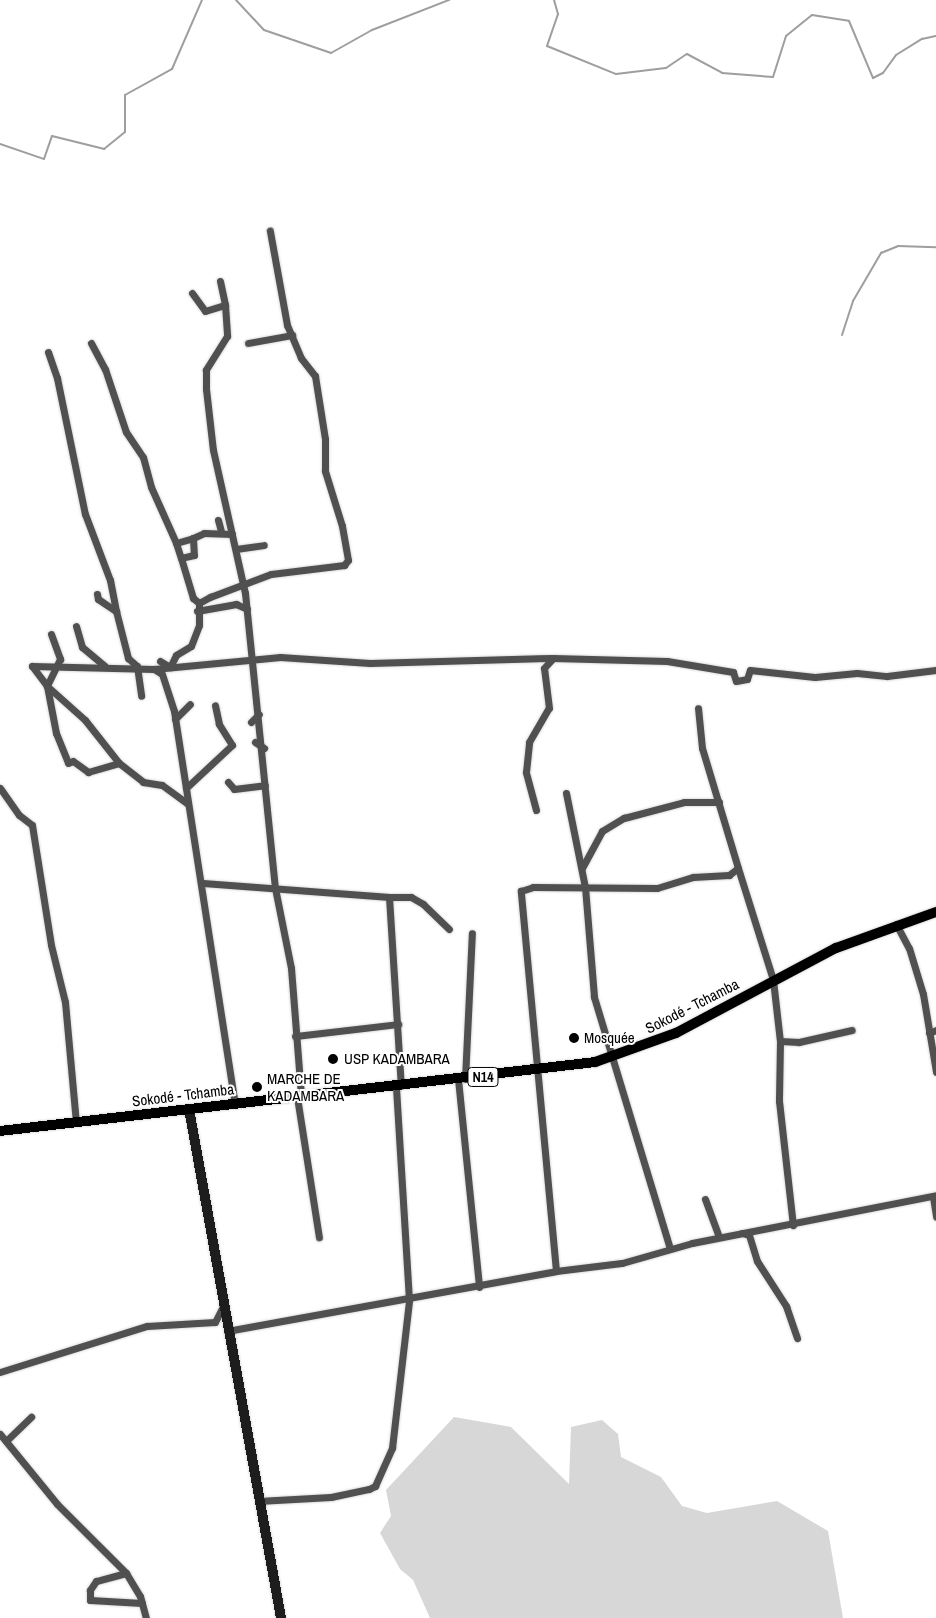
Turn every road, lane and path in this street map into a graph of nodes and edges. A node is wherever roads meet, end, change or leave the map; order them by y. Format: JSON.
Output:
{"nodes":[{"id":1,"x":270,"y":231,"type":"dead end"},
{"id":2,"x":220,"y":281,"type":"dead end"},
{"id":3,"x":195,"y":292,"type":"dead end"},
{"id":4,"x":225,"y":305,"type":"junction"},
{"id":5,"x":292,"y":335,"type":"junction"},
{"id":6,"x":91,"y":343,"type":"dead end"},
{"id":7,"x":248,"y":343,"type":"dead end"},
{"id":8,"x":48,"y":352,"type":"dead end"},
{"id":9,"x":218,"y":520,"type":"dead end"},
{"id":10,"x":221,"y":532,"type":"junction"},
{"id":11,"x":232,"y":534,"type":"junction"},
{"id":12,"x":193,"y":538,"type":"junction"},
{"id":13,"x":176,"y":543,"type":"junction"},
{"id":14,"x":264,"y":545,"type":"dead end"},
{"id":15,"x":236,"y":549,"type":"junction"},
{"id":16,"x":181,"y":558,"type":"junction"},
{"id":17,"x":244,"y":584,"type":"junction"},
{"id":18,"x":96,"y":594,"type":"dead end"},
{"id":19,"x":199,"y":603,"type":"junction"},
{"id":20,"x":247,"y":609,"type":"junction"},
{"id":21,"x":116,"y":612,"type":"junction"},
{"id":22,"x":197,"y":612,"type":"junction"},
{"id":23,"x":76,"y":626,"type":"dead end"},
{"id":24,"x":51,"y":634,"type":"dead end"},
{"id":25,"x":553,"y":658,"type":"junction"},
{"id":26,"x":250,"y":659,"type":"junction"},
{"id":27,"x":160,"y":661,"type":"dead end"},
{"id":28,"x":106,"y":666,"type":"junction"},
{"id":29,"x":137,"y":666,"type":"junction"},
{"id":30,"x":170,"y":667,"type":"junction"},
{"id":31,"x":55,"y":669,"type":"junction"},
{"id":32,"x":154,"y":670,"type":"junction"},
{"id":33,"x":936,"y":670,"type":"edge"},
{"id":34,"x":47,"y":686,"type":"junction"},
{"id":35,"x":141,"y":696,"type":"dead end"},
{"id":36,"x":190,"y":704,"type":"dead end"},
{"id":37,"x":215,"y":706,"type":"dead end"},
{"id":38,"x":698,"y":708,"type":"dead end"},
{"id":39,"x":259,"y":714,"type":"junction"},
{"id":40,"x":175,"y":719,"type":"junction"},
{"id":41,"x":251,"y":722,"type":"dead end"},
{"id":42,"x":255,"y":742,"type":"dead end"},
{"id":43,"x":264,"y":748,"type":"junction"},
{"id":44,"x":119,"y":763,"type":"junction"},
{"id":45,"x":228,"y":782,"type":"dead end"},
{"id":46,"x":265,"y":785,"type":"junction"},
{"id":47,"x":0,"y":788,"type":"edge"},
{"id":48,"x":186,"y":788,"type":"junction"},
{"id":49,"x":566,"y":793,"type":"dead end"},
{"id":50,"x":719,"y":802,"type":"junction"},
{"id":51,"x":188,"y":804,"type":"junction"},
{"id":52,"x":536,"y":810,"type":"dead end"},
{"id":53,"x":582,"y":868,"type":"junction"},
{"id":54,"x":738,"y":868,"type":"junction"},
{"id":55,"x":203,"y":883,"type":"junction"},
{"id":56,"x":585,"y":887,"type":"junction"},
{"id":57,"x":275,"y":888,"type":"junction"},
{"id":58,"x":389,"y":896,"type":"junction"},
{"id":59,"x":936,"y":912,"type":"edge"},
{"id":60,"x":896,"y":924,"type":"junction"},
{"id":61,"x":449,"y":929,"type":"dead end"},
{"id":62,"x":472,"y":933,"type":"dead end"},
{"id":63,"x":773,"y":980,"type":"junction"},
{"id":64,"x":398,"y":1024,"type":"junction"},
{"id":65,"x":852,"y":1030,"type":"dead end"},
{"id":66,"x":932,"y":1032,"type":"edge"},
{"id":67,"x":295,"y":1036,"type":"junction"},
{"id":68,"x":780,"y":1041,"type":"junction"},
{"id":69,"x":615,"y":1056,"type":"junction"},
{"id":70,"x":536,"y":1071,"type":"junction"},
{"id":71,"x":936,"y":1072,"type":"edge"},
{"id":72,"x":462,"y":1079,"type":"junction"},
{"id":73,"x":398,"y":1086,"type":"junction"},
{"id":74,"x":299,"y":1097,"type":"junction"},
{"id":75,"x":235,"y":1104,"type":"junction"},
{"id":76,"x":188,"y":1109,"type":"junction"},
{"id":77,"x":76,"y":1122,"type":"junction"},
{"id":78,"x":0,"y":1131,"type":"edge"},
{"id":79,"x":935,"y":1196,"type":"edge"},
{"id":80,"x":705,"y":1199,"type":"dead end"},
{"id":81,"x":936,"y":1216,"type":"edge"},
{"id":82,"x":793,"y":1225,"type":"junction"},
{"id":83,"x":742,"y":1233,"type":"junction"},
{"id":84,"x":319,"y":1237,"type":"dead end"},
{"id":85,"x":719,"y":1238,"type":"junction"},
{"id":86,"x":670,"y":1249,"type":"junction"},
{"id":87,"x":556,"y":1271,"type":"junction"},
{"id":88,"x":479,"y":1287,"type":"junction"},
{"id":89,"x":410,"y":1300,"type":"junction"},
{"id":90,"x":224,"y":1303,"type":"junction"},
{"id":91,"x":227,"y":1331,"type":"junction"},
{"id":92,"x":797,"y":1338,"type":"dead end"},
{"id":93,"x":0,"y":1372,"type":"edge"},
{"id":94,"x":31,"y":1417,"type":"dead end"},
{"id":95,"x":0,"y":1434,"type":"edge"},
{"id":96,"x":6,"y":1441,"type":"junction"},
{"id":97,"x":257,"y":1501,"type":"junction"},
{"id":98,"x":126,"y":1573,"type":"junction"},
{"id":99,"x":142,"y":1603,"type":"junction"},
{"id":100,"x":146,"y":1618,"type":"edge"},
{"id":101,"x":281,"y":1618,"type":"edge"}],
"edges":[{"from":1,"to":5,"type":"street"},
{"from":2,"to":4,"type":"street"},
{"from":3,"to":4,"type":"street"},
{"from":4,"to":11,"type":"street"},
{"from":5,"to":7,"type":"street"},
{"from":5,"to":17,"type":"street"},
{"from":6,"to":13,"type":"street"},
{"from":8,"to":21,"type":"street"},
{"from":9,"to":10,"type":"street"},
{"from":10,"to":11,"type":"street"},
{"from":10,"to":12,"type":"street"},
{"from":11,"to":15,"type":"street"},
{"from":12,"to":13,"type":"street"},
{"from":12,"to":16,"type":"street"},
{"from":13,"to":16,"type":"street"},
{"from":14,"to":15,"type":"street"},
{"from":15,"to":17,"type":"street"},
{"from":16,"to":19,"type":"street"},
{"from":17,"to":19,"type":"street"},
{"from":17,"to":20,"type":"street"},
{"from":18,"to":21,"type":"street"},
{"from":19,"to":22,"type":"street"},
{"from":20,"to":22,"type":"street"},
{"from":20,"to":26,"type":"street"},
{"from":21,"to":29,"type":"street"},
{"from":22,"to":30,"type":"street"},
{"from":23,"to":28,"type":"street"},
{"from":24,"to":31,"type":"street"},
{"from":25,"to":26,"type":"street"},
{"from":25,"to":33,"type":"street"},
{"from":25,"to":52,"type":"street"},
{"from":26,"to":30,"type":"street"},
{"from":26,"to":39,"type":"street"},
{"from":27,"to":30,"type":"street"},
{"from":28,"to":29,"type":"street"},
{"from":28,"to":31,"type":"street"},
{"from":29,"to":32,"type":"street"},
{"from":29,"to":35,"type":"street"},
{"from":30,"to":32,"type":"street"},
{"from":31,"to":34,"type":"street"},
{"from":31,"to":34,"type":"street"},
{"from":32,"to":40,"type":"street"},
{"from":34,"to":44,"type":"street"},
{"from":34,"to":44,"type":"street"},
{"from":36,"to":40,"type":"street"},
{"from":37,"to":48,"type":"street"},
{"from":38,"to":50,"type":"street"},
{"from":39,"to":41,"type":"street"},
{"from":39,"to":43,"type":"street"},
{"from":40,"to":48,"type":"street"},
{"from":42,"to":43,"type":"street"},
{"from":43,"to":46,"type":"street"},
{"from":44,"to":51,"type":"street"},
{"from":45,"to":46,"type":"street"},
{"from":46,"to":57,"type":"street"},
{"from":47,"to":77,"type":"street"},
{"from":48,"to":51,"type":"street"},
{"from":49,"to":53,"type":"street"},
{"from":50,"to":53,"type":"street"},
{"from":50,"to":54,"type":"street"},
{"from":51,"to":55,"type":"street"},
{"from":53,"to":56,"type":"street"},
{"from":54,"to":56,"type":"street"},
{"from":54,"to":63,"type":"street"},
{"from":55,"to":57,"type":"street"},
{"from":55,"to":75,"type":"street"},
{"from":56,"to":69,"type":"street"},
{"from":56,"to":70,"type":"street"},
{"from":57,"to":58,"type":"street"},
{"from":57,"to":67,"type":"street"},
{"from":58,"to":61,"type":"street"},
{"from":58,"to":64,"type":"street"},
{"from":59,"to":60,"type":"main road","name":"Sokodé - Tchamba","number":"N14"},
{"from":60,"to":63,"type":"main road","name":"Sokodé - Tchamba","number":"N14"},
{"from":60,"to":66,"type":"street"},
{"from":62,"to":72,"type":"street"},
{"from":63,"to":68,"type":"street"},
{"from":63,"to":69,"type":"main road","name":"Sokodé - Tchamba","number":"N14"},
{"from":64,"to":67,"type":"street"},
{"from":64,"to":73,"type":"street"},
{"from":65,"to":68,"type":"street"},
{"from":66,"to":71,"type":"street"},
{"from":67,"to":74,"type":"street"},
{"from":68,"to":82,"type":"street"},
{"from":69,"to":70,"type":"main road","name":"Sokodé - Tchamba","number":"N14"},
{"from":69,"to":86,"type":"street"},
{"from":70,"to":72,"type":"main road","name":"Sokodé - Tchamba","number":"N14"},
{"from":70,"to":87,"type":"street"},
{"from":72,"to":73,"type":"main road","name":"Sokodé - Tchamba","number":"N14"},
{"from":72,"to":88,"type":"street"},
{"from":73,"to":74,"type":"main road","name":"Sokodé - Tchamba","number":"N14"},
{"from":73,"to":89,"type":"street"},
{"from":74,"to":75,"type":"main road","name":"Sokodé - Tchamba","number":"N14"},
{"from":74,"to":84,"type":"street"},
{"from":75,"to":76,"type":"main road","name":"Sokodé - Tchamba","number":"N14"},
{"from":76,"to":77,"type":"main road","name":"Sokodé - Tchamba","number":"N14"},
{"from":76,"to":90,"type":"main road"},
{"from":77,"to":78,"type":"main road","name":"Sokodé - Tchamba","number":"N14"},
{"from":79,"to":81,"type":"street"},
{"from":79,"to":82,"type":"street"},
{"from":80,"to":85,"type":"street"},
{"from":82,"to":83,"type":"street"},
{"from":83,"to":85,"type":"street"},
{"from":83,"to":92,"type":"street"},
{"from":85,"to":86,"type":"street"},
{"from":86,"to":87,"type":"street"},
{"from":87,"to":88,"type":"street"},
{"from":88,"to":89,"type":"street"},
{"from":89,"to":91,"type":"street"},
{"from":89,"to":97,"type":"street"},
{"from":90,"to":91,"type":"main road"},
{"from":90,"to":93,"type":"street"},
{"from":91,"to":97,"type":"main road"},
{"from":94,"to":96,"type":"street"},
{"from":95,"to":96,"type":"street"},
{"from":96,"to":98,"type":"street"},
{"from":97,"to":101,"type":"main road"},
{"from":98,"to":99,"type":"street"},
{"from":98,"to":99,"type":"street"},
{"from":99,"to":100,"type":"street"}]}
